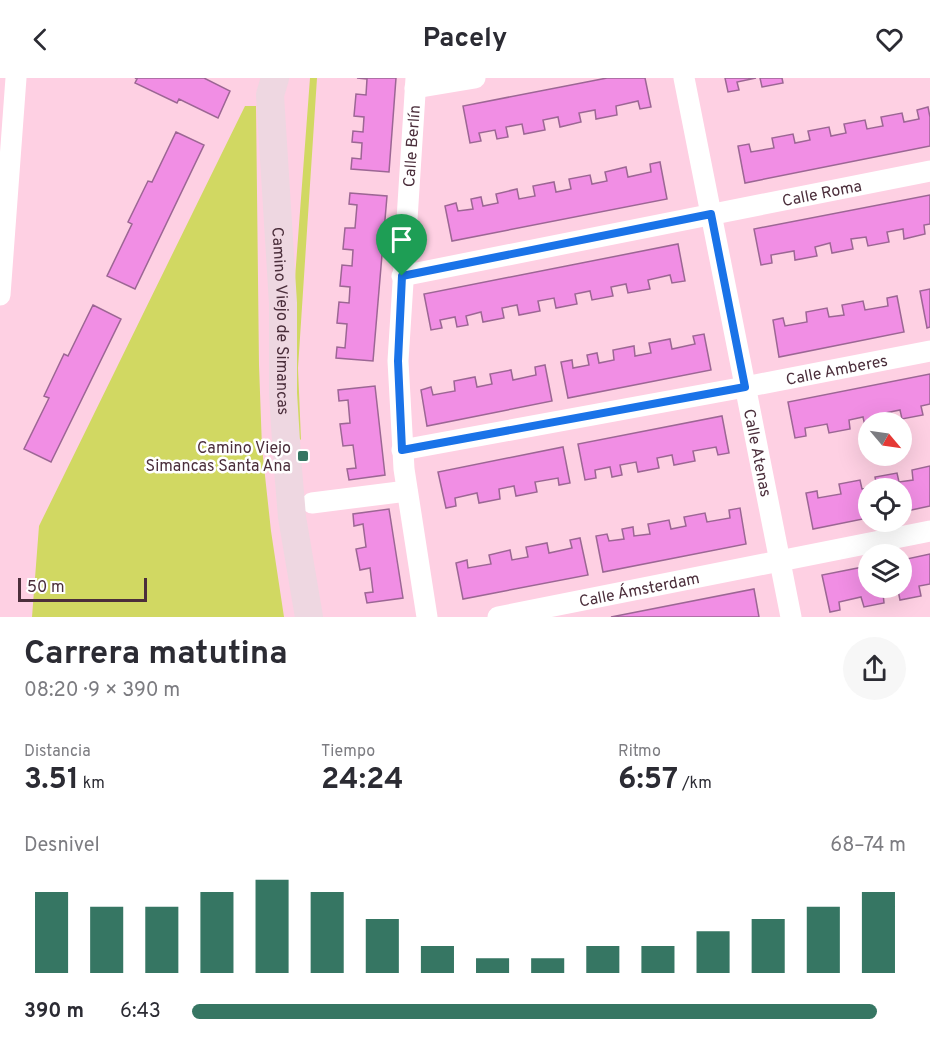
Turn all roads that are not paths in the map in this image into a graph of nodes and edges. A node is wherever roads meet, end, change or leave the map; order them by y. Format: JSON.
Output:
{"nodes":[{"id":1,"x":16,"y":78,"type":"edge"},
{"id":2,"x":475,"y":78,"type":"edge"},
{"id":3,"x":684,"y":78,"type":"edge"},
{"id":4,"x":416,"y":83,"type":"edge"},
{"id":5,"x":269,"y":84,"type":"edge"},
{"id":6,"x":930,"y":171,"type":"edge"},
{"id":7,"x":711,"y":214,"type":"junction"},
{"id":8,"x":402,"y":276,"type":"junction"},
{"id":9,"x":0,"y":296,"type":"edge"},
{"id":10,"x":930,"y":351,"type":"edge"},
{"id":11,"x":745,"y":387,"type":"junction"},
{"id":12,"x":402,"y":450,"type":"junction"},
{"id":13,"x":407,"y":491,"type":"junction"},
{"id":14,"x":312,"y":503,"type":"dead end"},
{"id":15,"x":930,"y":531,"type":"edge"},
{"id":16,"x":779,"y":561,"type":"junction"},
{"id":17,"x":309,"y":617,"type":"edge"},
{"id":18,"x":427,"y":617,"type":"edge"},
{"id":19,"x":498,"y":617,"type":"edge"},
{"id":20,"x":790,"y":617,"type":"edge"}],
"edges":[{"from":1,"to":9,"type":"street"},
{"from":2,"to":4,"type":"street","name":"Calle Berlín"},
{"from":3,"to":7,"type":"street","name":"Calle Atenas"},
{"from":4,"to":8,"type":"street","name":"Calle Berlín"},
{"from":5,"to":17,"type":"main road","name":"Camino Viejo de Simancas"},
{"from":6,"to":7,"type":"street","name":"Calle Roma"},
{"from":7,"to":8,"type":"street"},
{"from":7,"to":11,"type":"street","name":"Calle Atenas"},
{"from":8,"to":12,"type":"street","name":"Calle Berlín"},
{"from":10,"to":11,"type":"street","name":"Calle Amberes"},
{"from":11,"to":12,"type":"street"},
{"from":11,"to":16,"type":"street","name":"Calle Atenas"},
{"from":12,"to":13,"type":"street"},
{"from":13,"to":14,"type":"street"},
{"from":13,"to":18,"type":"street"},
{"from":15,"to":16,"type":"street"},
{"from":16,"to":19,"type":"street","name":"Calle Ámsterdam"},
{"from":16,"to":20,"type":"street","name":"Calle Atenas"}]}
